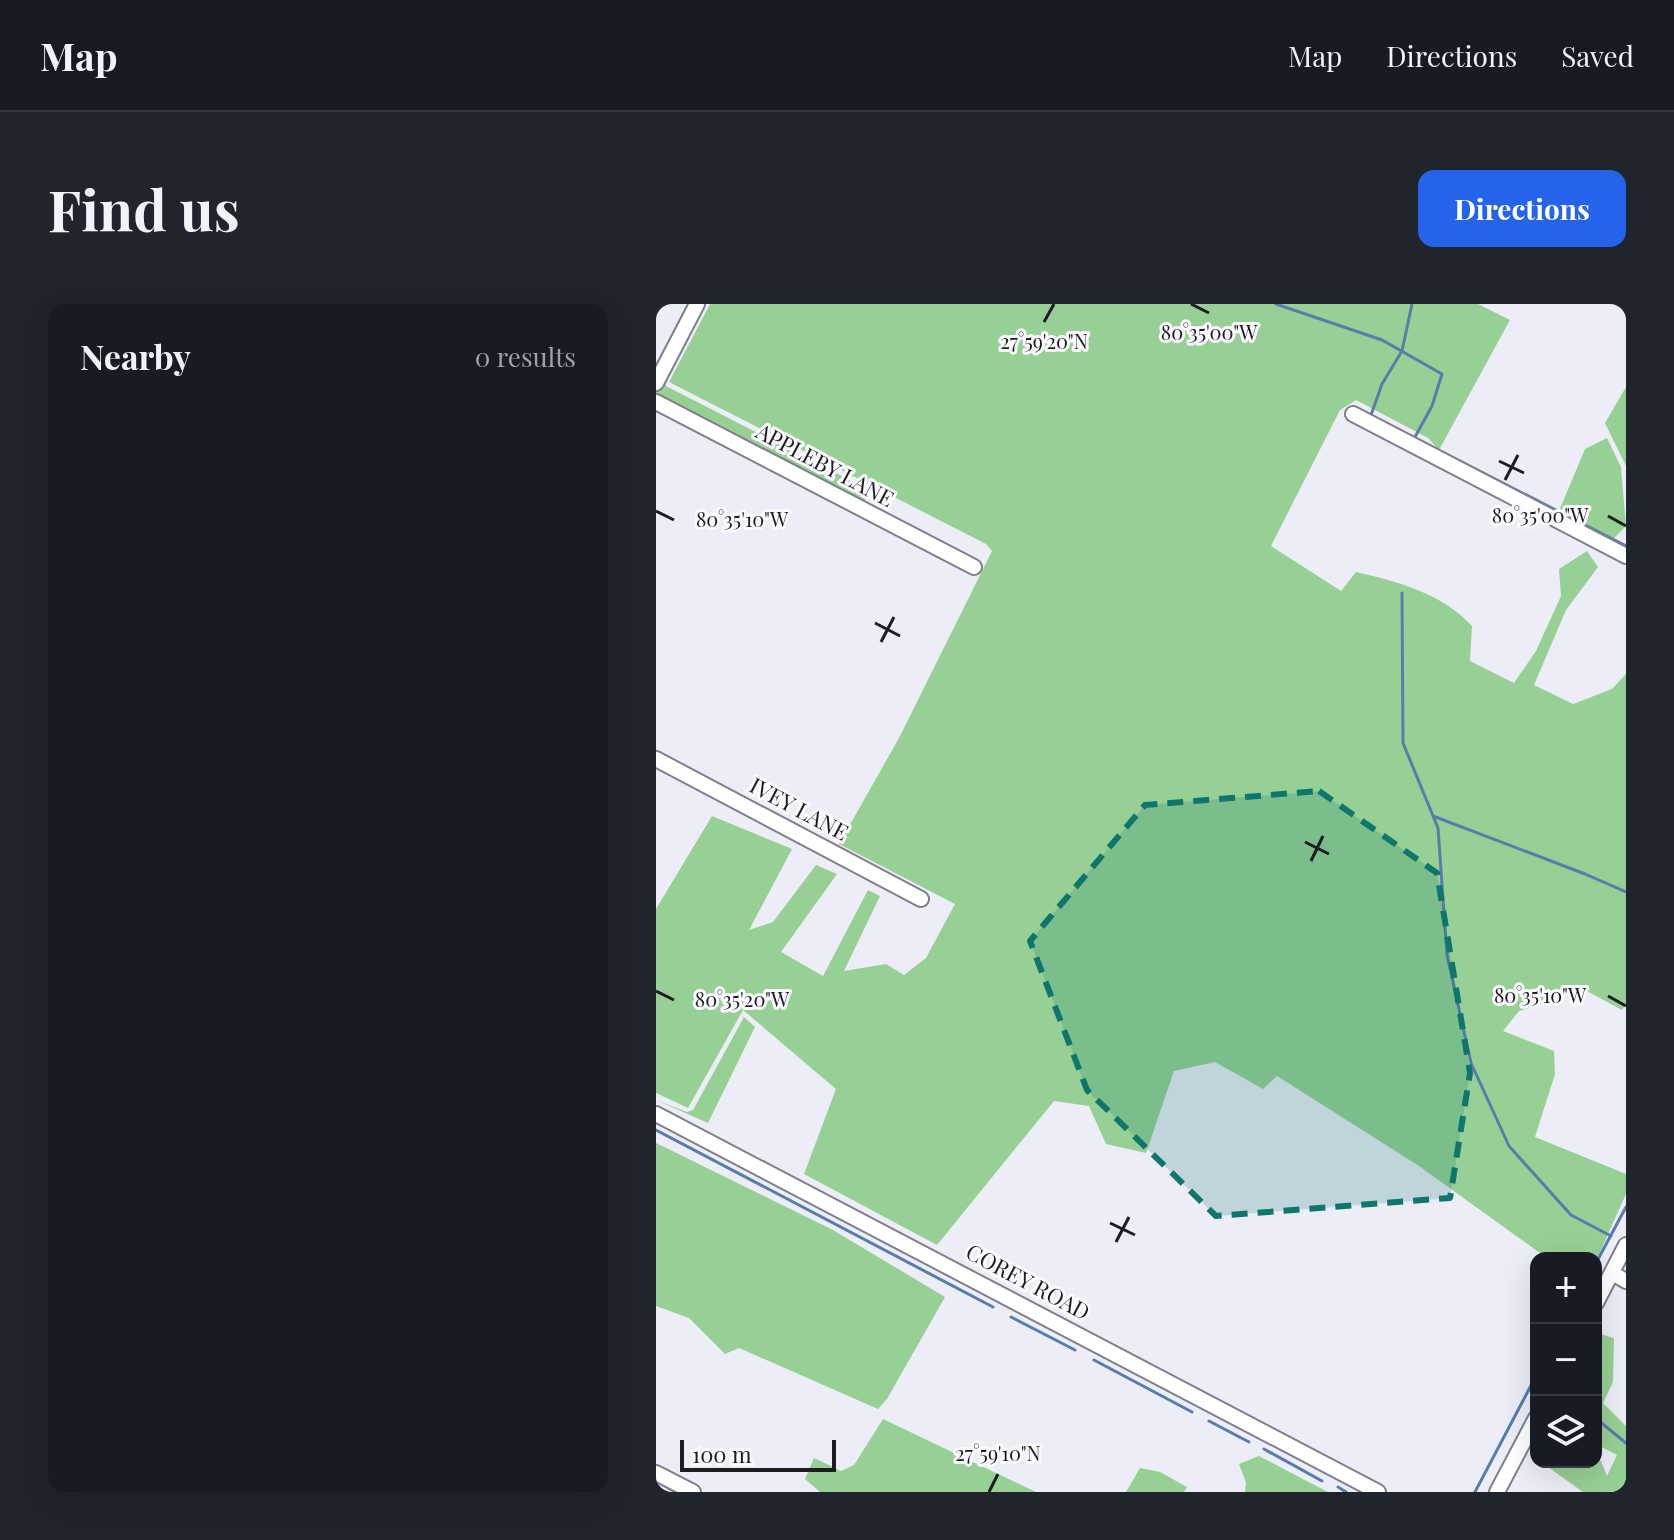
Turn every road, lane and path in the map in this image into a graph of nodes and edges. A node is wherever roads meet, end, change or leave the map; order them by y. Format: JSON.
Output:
{"nodes":[{"id":1,"x":697,"y":304,"type":"edge"},
{"id":2,"x":656,"y":383,"type":"edge"},
{"id":3,"x":656,"y":402,"type":"edge"},
{"id":4,"x":1353,"y":414,"type":"dead end"},
{"id":5,"x":1626,"y":556,"type":"edge"},
{"id":6,"x":974,"y":567,"type":"dead end"},
{"id":7,"x":656,"y":759,"type":"edge"},
{"id":8,"x":921,"y":899,"type":"dead end"},
{"id":9,"x":656,"y":1114,"type":"edge"},
{"id":10,"x":1626,"y":1245,"type":"edge"},
{"id":11,"x":1612,"y":1273,"type":"junction"},
{"id":12,"x":1626,"y":1281,"type":"edge"},
{"id":13,"x":1602,"y":1292,"type":"edge"},
{"id":14,"x":1530,"y":1429,"type":"edge"},
{"id":15,"x":656,"y":1473,"type":"edge"},
{"id":16,"x":693,"y":1492,"type":"edge"},
{"id":17,"x":1378,"y":1492,"type":"edge"},
{"id":18,"x":1497,"y":1492,"type":"edge"}],
"edges":[{"from":1,"to":2,"type":"street"},
{"from":3,"to":6,"type":"street","name":"APPLEBY LANE"},
{"from":4,"to":5,"type":"street"},
{"from":7,"to":8,"type":"street","name":"IVEY LANE"},
{"from":9,"to":17,"type":"street","name":"COREY ROAD"},
{"from":10,"to":11,"type":"street"},
{"from":11,"to":12,"type":"street"},
{"from":11,"to":13,"type":"street"},
{"from":14,"to":18,"type":"street"},
{"from":15,"to":16,"type":"street"}]}
